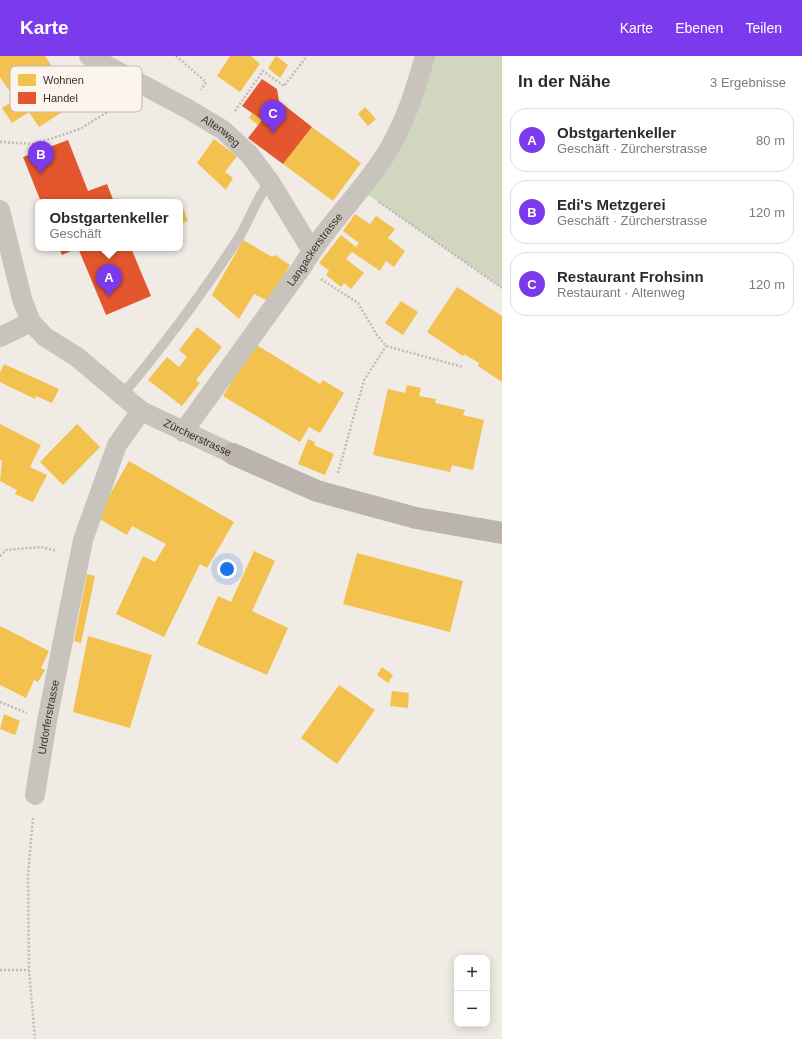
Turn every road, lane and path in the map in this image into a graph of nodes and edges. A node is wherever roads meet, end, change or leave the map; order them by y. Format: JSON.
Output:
{"nodes":[{"id":1,"x":89,"y":56,"type":"edge"},
{"id":2,"x":176,"y":56,"type":"edge"},
{"id":3,"x":307,"y":56,"type":"edge"},
{"id":4,"x":425,"y":56,"type":"edge"},
{"id":5,"x":107,"y":66,"type":"edge"},
{"id":6,"x":142,"y":85,"type":"edge"},
{"id":7,"x":146,"y":87,"type":"junction"},
{"id":8,"x":142,"y":90,"type":"edge"},
{"id":9,"x":188,"y":109,"type":"junction"},
{"id":10,"x":107,"y":112,"type":"edge"},
{"id":11,"x":223,"y":130,"type":"junction"},
{"id":12,"x":0,"y":142,"type":"edge"},
{"id":13,"x":270,"y":182,"type":"junction"},
{"id":14,"x":360,"y":189,"type":"junction"},
{"id":15,"x":0,"y":210,"type":"edge"},
{"id":16,"x":307,"y":259,"type":"junction"},
{"id":17,"x":502,"y":288,"type":"edge"},
{"id":18,"x":31,"y":322,"type":"junction"},
{"id":19,"x":0,"y":337,"type":"edge"},
{"id":20,"x":386,"y":346,"type":"junction"},
{"id":21,"x":463,"y":367,"type":"dead end"},
{"id":22,"x":122,"y":395,"type":"junction"},
{"id":23,"x":141,"y":411,"type":"junction"},
{"id":24,"x":183,"y":432,"type":"junction"},
{"id":25,"x":233,"y":454,"type":"joint"},
{"id":26,"x":338,"y":475,"type":"dead end"},
{"id":27,"x":502,"y":533,"type":"edge"},
{"id":28,"x":79,"y":555,"type":"junction"},
{"id":29,"x":0,"y":556,"type":"edge"},
{"id":30,"x":35,"y":795,"type":"joint"},
{"id":31,"x":0,"y":970,"type":"edge"},
{"id":32,"x":29,"y":970,"type":"junction"},
{"id":33,"x":35,"y":1039,"type":"edge"}],
"edges":[{"from":1,"to":5,"type":"street","name":"Altenweg"},
{"from":2,"to":9,"type":"path"},
{"from":3,"to":11,"type":"path"},
{"from":4,"to":14,"type":"street","name":"Langackerstrasse"},
{"from":6,"to":7,"type":"street","name":"Altenweg"},
{"from":7,"to":8,"type":"path"},
{"from":7,"to":9,"type":"street","name":"Altenweg"},
{"from":9,"to":11,"type":"street","name":"Altenweg"},
{"from":10,"to":12,"type":"path"},
{"from":11,"to":13,"type":"street","name":"Altenweg"},
{"from":13,"to":16,"type":"street","name":"Altenweg"},
{"from":13,"to":22,"type":"lane"},
{"from":14,"to":16,"type":"street","name":"Langackerstrasse"},
{"from":14,"to":17,"type":"path"},
{"from":15,"to":18,"type":"street","name":"Zürcherstrasse"},
{"from":16,"to":20,"type":"path"},
{"from":16,"to":24,"type":"street","name":"Langackerstrasse"},
{"from":18,"to":19,"type":"street"},
{"from":18,"to":22,"type":"street","name":"Zürcherstrasse"},
{"from":20,"to":21,"type":"path"},
{"from":20,"to":26,"type":"path"},
{"from":22,"to":23,"type":"street","name":"Zürcherstrasse"},
{"from":23,"to":24,"type":"street","name":"Zürcherstrasse"},
{"from":23,"to":28,"type":"street","name":"Urdorferstrasse"},
{"from":24,"to":25,"type":"street","name":"Zürcherstrasse"},
{"from":25,"to":27,"type":"street","name":"Zürcherstrasse"},
{"from":28,"to":29,"type":"path"},
{"from":28,"to":30,"type":"street","name":"Urdorferstrasse"},
{"from":30,"to":32,"type":"path"},
{"from":31,"to":32,"type":"path"},
{"from":32,"to":33,"type":"path"}]}
